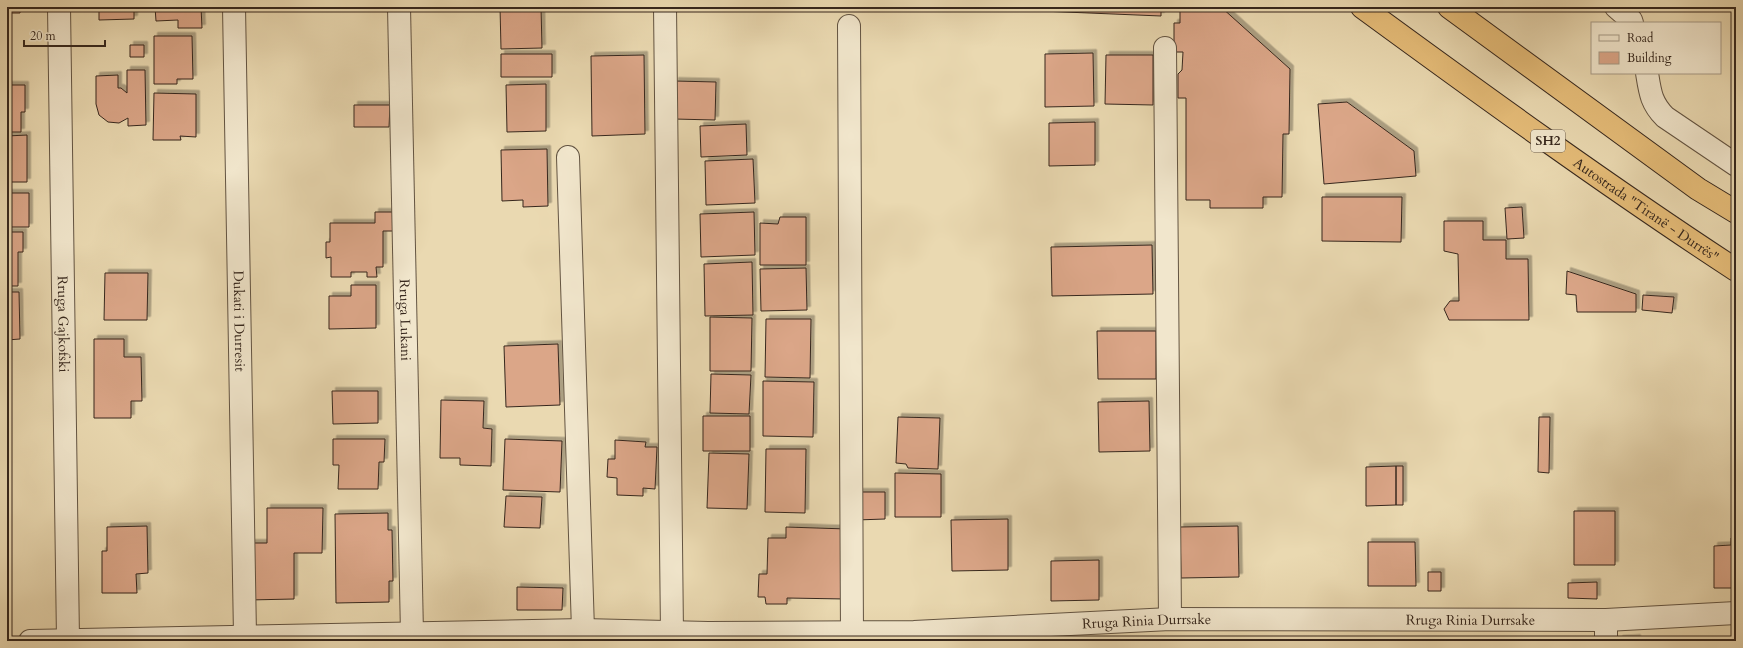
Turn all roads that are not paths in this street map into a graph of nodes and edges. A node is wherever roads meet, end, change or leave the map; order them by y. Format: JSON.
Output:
{"nodes":[{"id":1,"x":59,"y":7,"type":"edge"},
{"id":2,"x":234,"y":7,"type":"edge"},
{"id":3,"x":399,"y":7,"type":"edge"},
{"id":4,"x":664,"y":7,"type":"edge"},
{"id":5,"x":1362,"y":7,"type":"edge"},
{"id":6,"x":1449,"y":7,"type":"edge"},
{"id":7,"x":1616,"y":7,"type":"edge"},
{"id":8,"x":1632,"y":22,"type":"edge"},
{"id":9,"x":850,"y":26,"type":"dead end"},
{"id":10,"x":1165,"y":48,"type":"dead end"},
{"id":11,"x":1647,"y":74,"type":"edge"},
{"id":12,"x":568,"y":156,"type":"dead end"},
{"id":13,"x":1736,"y":165,"type":"edge"},
{"id":14,"x":1736,"y":212,"type":"edge"},
{"id":15,"x":1736,"y":270,"type":"edge"},
{"id":16,"x":1736,"y":613,"type":"edge"},
{"id":17,"x":1170,"y":619,"type":"junction"},
{"id":18,"x":1606,"y":631,"type":"edge"},
{"id":19,"x":852,"y":632,"type":"junction"},
{"id":20,"x":672,"y":633,"type":"junction"},
{"id":21,"x":412,"y":634,"type":"junction"},
{"id":22,"x":575,"y":634,"type":"edge"},
{"id":23,"x":245,"y":635,"type":"junction"},
{"id":24,"x":914,"y":636,"type":"edge"},
{"id":25,"x":708,"y":637,"type":"edge"},
{"id":26,"x":68,"y":640,"type":"edge"},
{"id":27,"x":105,"y":640,"type":"edge"},
{"id":28,"x":30,"y":641,"type":"edge"}],
"edges":[{"from":1,"to":26,"type":"street","name":"Rruga Gajkofski"},
{"from":2,"to":23,"type":"street","name":"Dukati i Durresit"},
{"from":3,"to":21,"type":"street","name":"Rruga Lukani"},
{"from":4,"to":20,"type":"street"},
{"from":5,"to":15,"type":"highway","name":"Autostrada \"Tiranë - Durrës\"","number":"SH2"},
{"from":6,"to":14,"type":"highway"},
{"from":7,"to":8,"type":"street"},
{"from":9,"to":19,"type":"street"},
{"from":10,"to":17,"type":"street"},
{"from":11,"to":13,"type":"street"},
{"from":12,"to":22,"type":"street"},
{"from":16,"to":18,"type":"street","name":"Rruga Rinia Durrsake"},
{"from":17,"to":18,"type":"street","name":"Rruga Rinia Durrsake"},
{"from":17,"to":24,"type":"street","name":"Rruga Rinia Durrsake"},
{"from":19,"to":24,"type":"street","name":"Rruga Rinia Durrsake"},
{"from":19,"to":25,"type":"street","name":"Rruga Rinia Durrsake"},
{"from":20,"to":22,"type":"street","name":"Rruga Rinia Durrsake"},
{"from":20,"to":25,"type":"street","name":"Rruga Rinia Durrsake"},
{"from":21,"to":22,"type":"street","name":"Rruga Rinia Durrsake"},
{"from":21,"to":23,"type":"street","name":"Rruga Rinia Durrsake"},
{"from":23,"to":27,"type":"street","name":"Rruga Rinia Durrsake"},
{"from":26,"to":27,"type":"street","name":"Rruga Rinia Durrsake"},
{"from":26,"to":28,"type":"street","name":"Rruga Rinia Durrsake"}]}
